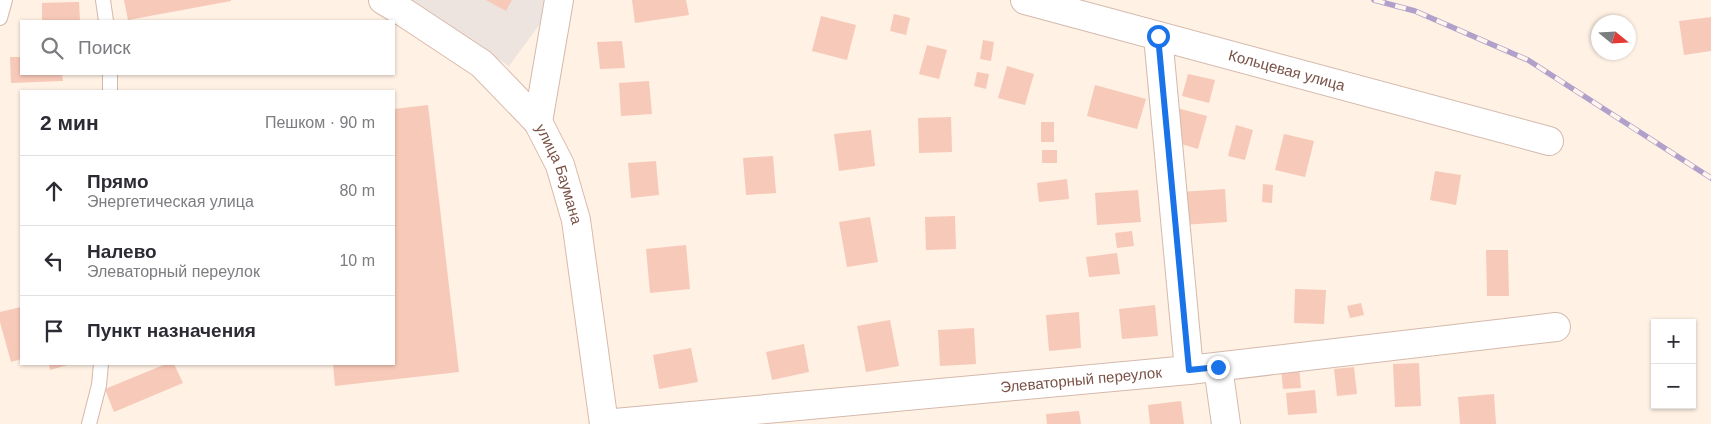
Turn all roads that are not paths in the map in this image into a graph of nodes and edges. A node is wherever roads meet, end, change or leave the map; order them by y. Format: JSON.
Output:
{"nodes":[{"id":1,"x":5,"y":0,"type":"edge"},
{"id":2,"x":102,"y":0,"type":"edge"},
{"id":3,"x":383,"y":0,"type":"edge"},
{"id":4,"x":559,"y":0,"type":"edge"},
{"id":5,"x":1026,"y":0,"type":"edge"},
{"id":6,"x":0,"y":18,"type":"edge"},
{"id":7,"x":106,"y":20,"type":"edge"},
{"id":8,"x":1158,"y":36,"type":"junction"},
{"id":9,"x":110,"y":75,"type":"edge"},
{"id":10,"x":110,"y":90,"type":"edge"},
{"id":11,"x":538,"y":122,"type":"junction"},
{"id":12,"x":1549,"y":141,"type":"dead end"},
{"id":13,"x":1556,"y":327,"type":"dead end"},
{"id":14,"x":101,"y":365,"type":"edge"},
{"id":15,"x":1218,"y":367,"type":"junction"},
{"id":16,"x":1189,"y":370,"type":"junction"},
{"id":17,"x":89,"y":424,"type":"edge"},
{"id":18,"x":604,"y":424,"type":"edge"},
{"id":19,"x":1226,"y":424,"type":"edge"}],
"edges":[{"from":1,"to":6,"type":"lane"},
{"from":2,"to":7,"type":"lane"},
{"from":3,"to":11,"type":"street","name":"улица Баумана"},
{"from":4,"to":11,"type":"street"},
{"from":5,"to":8,"type":"street","name":"Кольцевая улица"},
{"from":8,"to":12,"type":"street","name":"Кольцевая улица"},
{"from":8,"to":16,"type":"street"},
{"from":9,"to":10,"type":"lane"},
{"from":11,"to":18,"type":"street","name":"улица Баумана"},
{"from":13,"to":15,"type":"street","name":"Элеваторный переулок"},
{"from":14,"to":17,"type":"lane"},
{"from":15,"to":16,"type":"street","name":"Элеваторный переулок"},
{"from":15,"to":19,"type":"street"},
{"from":16,"to":18,"type":"street","name":"Элеваторный переулок"}]}
